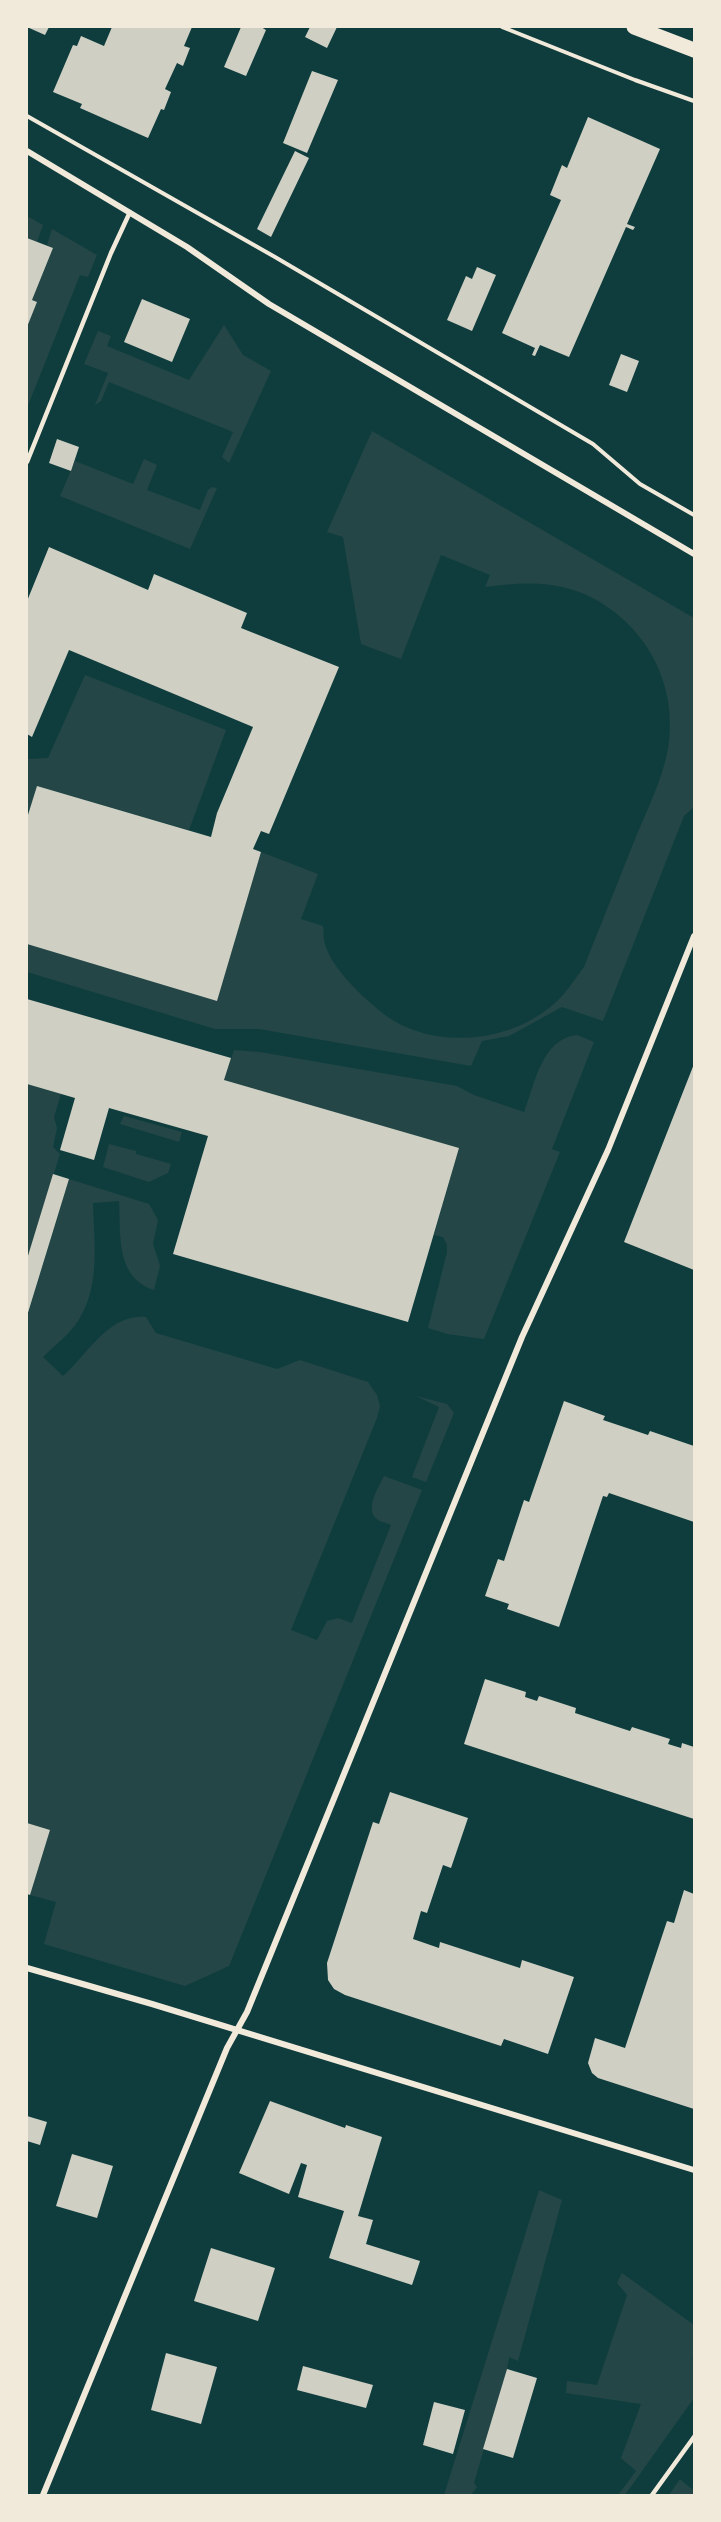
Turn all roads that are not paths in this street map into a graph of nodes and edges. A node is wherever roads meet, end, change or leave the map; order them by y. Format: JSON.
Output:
{"nodes":[{"id":1,"x":634,"y":27,"type":"edge"},
{"id":2,"x":694,"y":50,"type":"edge"},
{"id":3,"x":27,"y":151,"type":"edge"},
{"id":4,"x":130,"y":212,"type":"junction"},
{"id":5,"x":27,"y":462,"type":"edge"},
{"id":6,"x":694,"y":554,"type":"edge"},
{"id":7,"x":694,"y":936,"type":"edge"},
{"id":8,"x":27,"y":1968,"type":"edge"},
{"id":9,"x":237,"y":2030,"type":"junction"},
{"id":10,"x":694,"y":2170,"type":"edge"},
{"id":11,"x":694,"y":2437,"type":"edge"},
{"id":12,"x":43,"y":2495,"type":"edge"},
{"id":13,"x":651,"y":2495,"type":"edge"}],
"edges":[{"from":1,"to":2,"type":"main road"},
{"from":3,"to":4,"type":"street"},
{"from":4,"to":5,"type":"lane"},
{"from":4,"to":6,"type":"street"},
{"from":7,"to":9,"type":"street"},
{"from":8,"to":9,"type":"street"},
{"from":9,"to":10,"type":"street"},
{"from":9,"to":12,"type":"street"},
{"from":11,"to":13,"type":"lane"}]}
